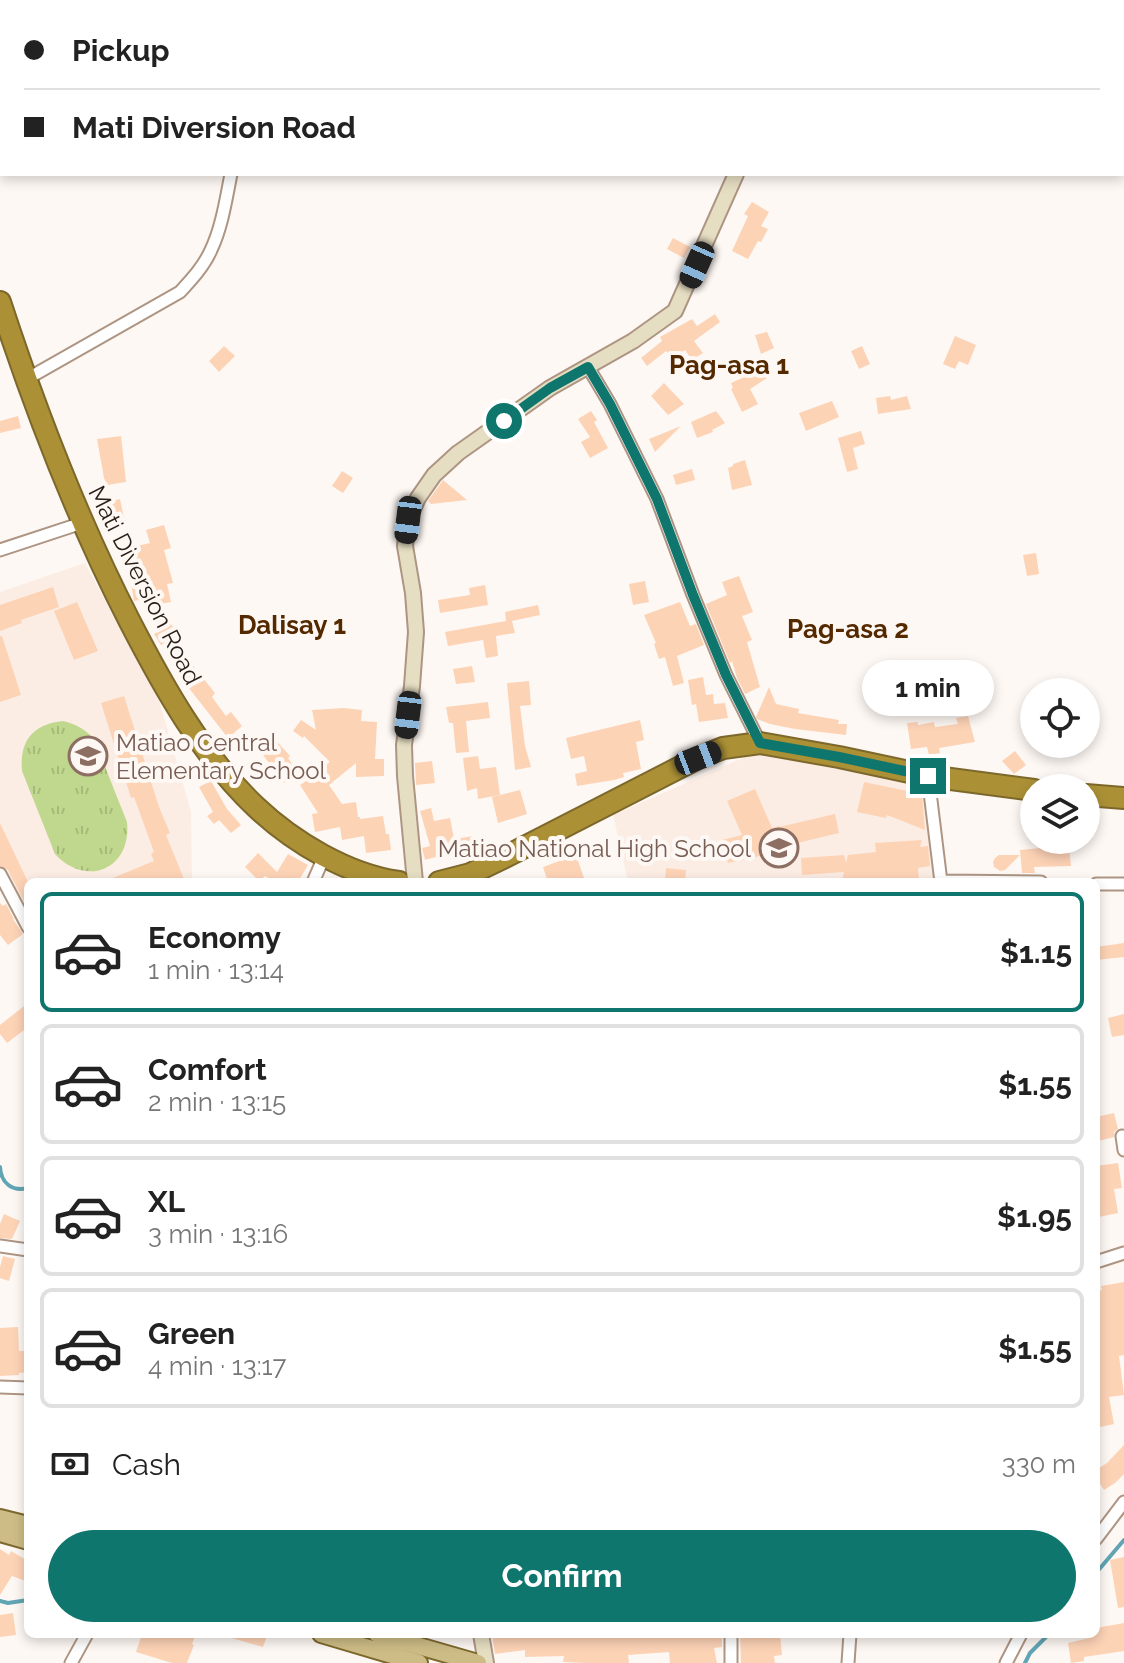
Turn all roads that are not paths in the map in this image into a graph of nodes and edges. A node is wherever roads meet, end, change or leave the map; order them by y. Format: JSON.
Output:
{"nodes":[{"id":1,"x":231,"y":176,"type":"edge"},
{"id":2,"x":735,"y":176,"type":"edge"},
{"id":3,"x":0,"y":302,"type":"edge"},
{"id":4,"x":588,"y":367,"type":"junction"},
{"id":5,"x":25,"y":380,"type":"junction"},
{"id":6,"x":82,"y":523,"type":"junction"},
{"id":7,"x":0,"y":550,"type":"edge"},
{"id":8,"x":760,"y":743,"type":"junction"},
{"id":9,"x":928,"y":776,"type":"junction"},
{"id":10,"x":1020,"y":788,"type":"edge"},
{"id":11,"x":1100,"y":796,"type":"edge"},
{"id":12,"x":1124,"y":798,"type":"edge"},
{"id":13,"x":324,"y":857,"type":"junction"},
{"id":14,"x":0,"y":874,"type":"edge"},
{"id":15,"x":315,"y":878,"type":"edge"},
{"id":16,"x":384,"y":878,"type":"edge"},
{"id":17,"x":415,"y":878,"type":"edge"},
{"id":18,"x":456,"y":878,"type":"edge"},
{"id":19,"x":941,"y":878,"type":"edge"},
{"id":20,"x":1100,"y":884,"type":"edge"},
{"id":21,"x":1124,"y":884,"type":"edge"},
{"id":22,"x":24,"y":919,"type":"edge"},
{"id":23,"x":1122,"y":1136,"type":"edge"},
{"id":24,"x":1124,"y":1150,"type":"edge"},
{"id":25,"x":0,"y":1246,"type":"edge"},
{"id":26,"x":24,"y":1249,"type":"edge"},
{"id":27,"x":1124,"y":1253,"type":"edge"},
{"id":28,"x":1100,"y":1261,"type":"edge"},
{"id":29,"x":0,"y":1387,"type":"edge"},
{"id":30,"x":24,"y":1388,"type":"edge"},
{"id":31,"x":1124,"y":1502,"type":"edge"},
{"id":32,"x":0,"y":1518,"type":"edge"},
{"id":33,"x":24,"y":1524,"type":"edge"},
{"id":34,"x":0,"y":1533,"type":"edge"},
{"id":35,"x":1100,"y":1534,"type":"edge"},
{"id":36,"x":24,"y":1540,"type":"edge"},
{"id":37,"x":85,"y":1638,"type":"edge"},
{"id":38,"x":332,"y":1638,"type":"edge"},
{"id":39,"x":391,"y":1638,"type":"edge"},
{"id":40,"x":482,"y":1638,"type":"edge"},
{"id":41,"x":731,"y":1638,"type":"edge"},
{"id":42,"x":850,"y":1638,"type":"edge"},
{"id":43,"x":1019,"y":1638,"type":"edge"},
{"id":44,"x":392,"y":1660,"type":"edge"},
{"id":45,"x":71,"y":1663,"type":"edge"},
{"id":46,"x":419,"y":1663,"type":"edge"},
{"id":47,"x":478,"y":1663,"type":"edge"},
{"id":48,"x":486,"y":1663,"type":"edge"},
{"id":49,"x":731,"y":1663,"type":"edge"},
{"id":50,"x":848,"y":1663,"type":"edge"},
{"id":51,"x":1006,"y":1663,"type":"edge"}],
"edges":[{"from":1,"to":5,"type":"street"},
{"from":2,"to":4,"type":"street"},
{"from":3,"to":5,"type":"highway","name":"Mati Diversion Road"},
{"from":4,"to":8,"type":"street"},
{"from":4,"to":17,"type":"street"},
{"from":5,"to":6,"type":"highway","name":"Mati Diversion Road"},
{"from":6,"to":7,"type":"street"},
{"from":6,"to":13,"type":"highway","name":"Mati Diversion Road"},
{"from":8,"to":9,"type":"highway"},
{"from":8,"to":18,"type":"highway"},
{"from":9,"to":10,"type":"highway"},
{"from":9,"to":19,"type":"street"},
{"from":11,"to":12,"type":"highway"},
{"from":13,"to":15,"type":"street"},
{"from":13,"to":16,"type":"highway","name":"Mati Diversion Road"},
{"from":14,"to":22,"type":"street"},
{"from":20,"to":21,"type":"street"},
{"from":23,"to":24,"type":"street"},
{"from":25,"to":26,"type":"street"},
{"from":27,"to":28,"type":"street"},
{"from":29,"to":30,"type":"street"},
{"from":31,"to":35,"type":"street"},
{"from":32,"to":33,"type":"main road"},
{"from":34,"to":36,"type":"main road"},
{"from":37,"to":45,"type":"street"},
{"from":38,"to":44,"type":"main road"},
{"from":39,"to":47,"type":"main road"},
{"from":40,"to":48,"type":"street"},
{"from":41,"to":49,"type":"street"},
{"from":42,"to":50,"type":"street"},
{"from":43,"to":51,"type":"street"},
{"from":44,"to":46,"type":"main road"}]}
